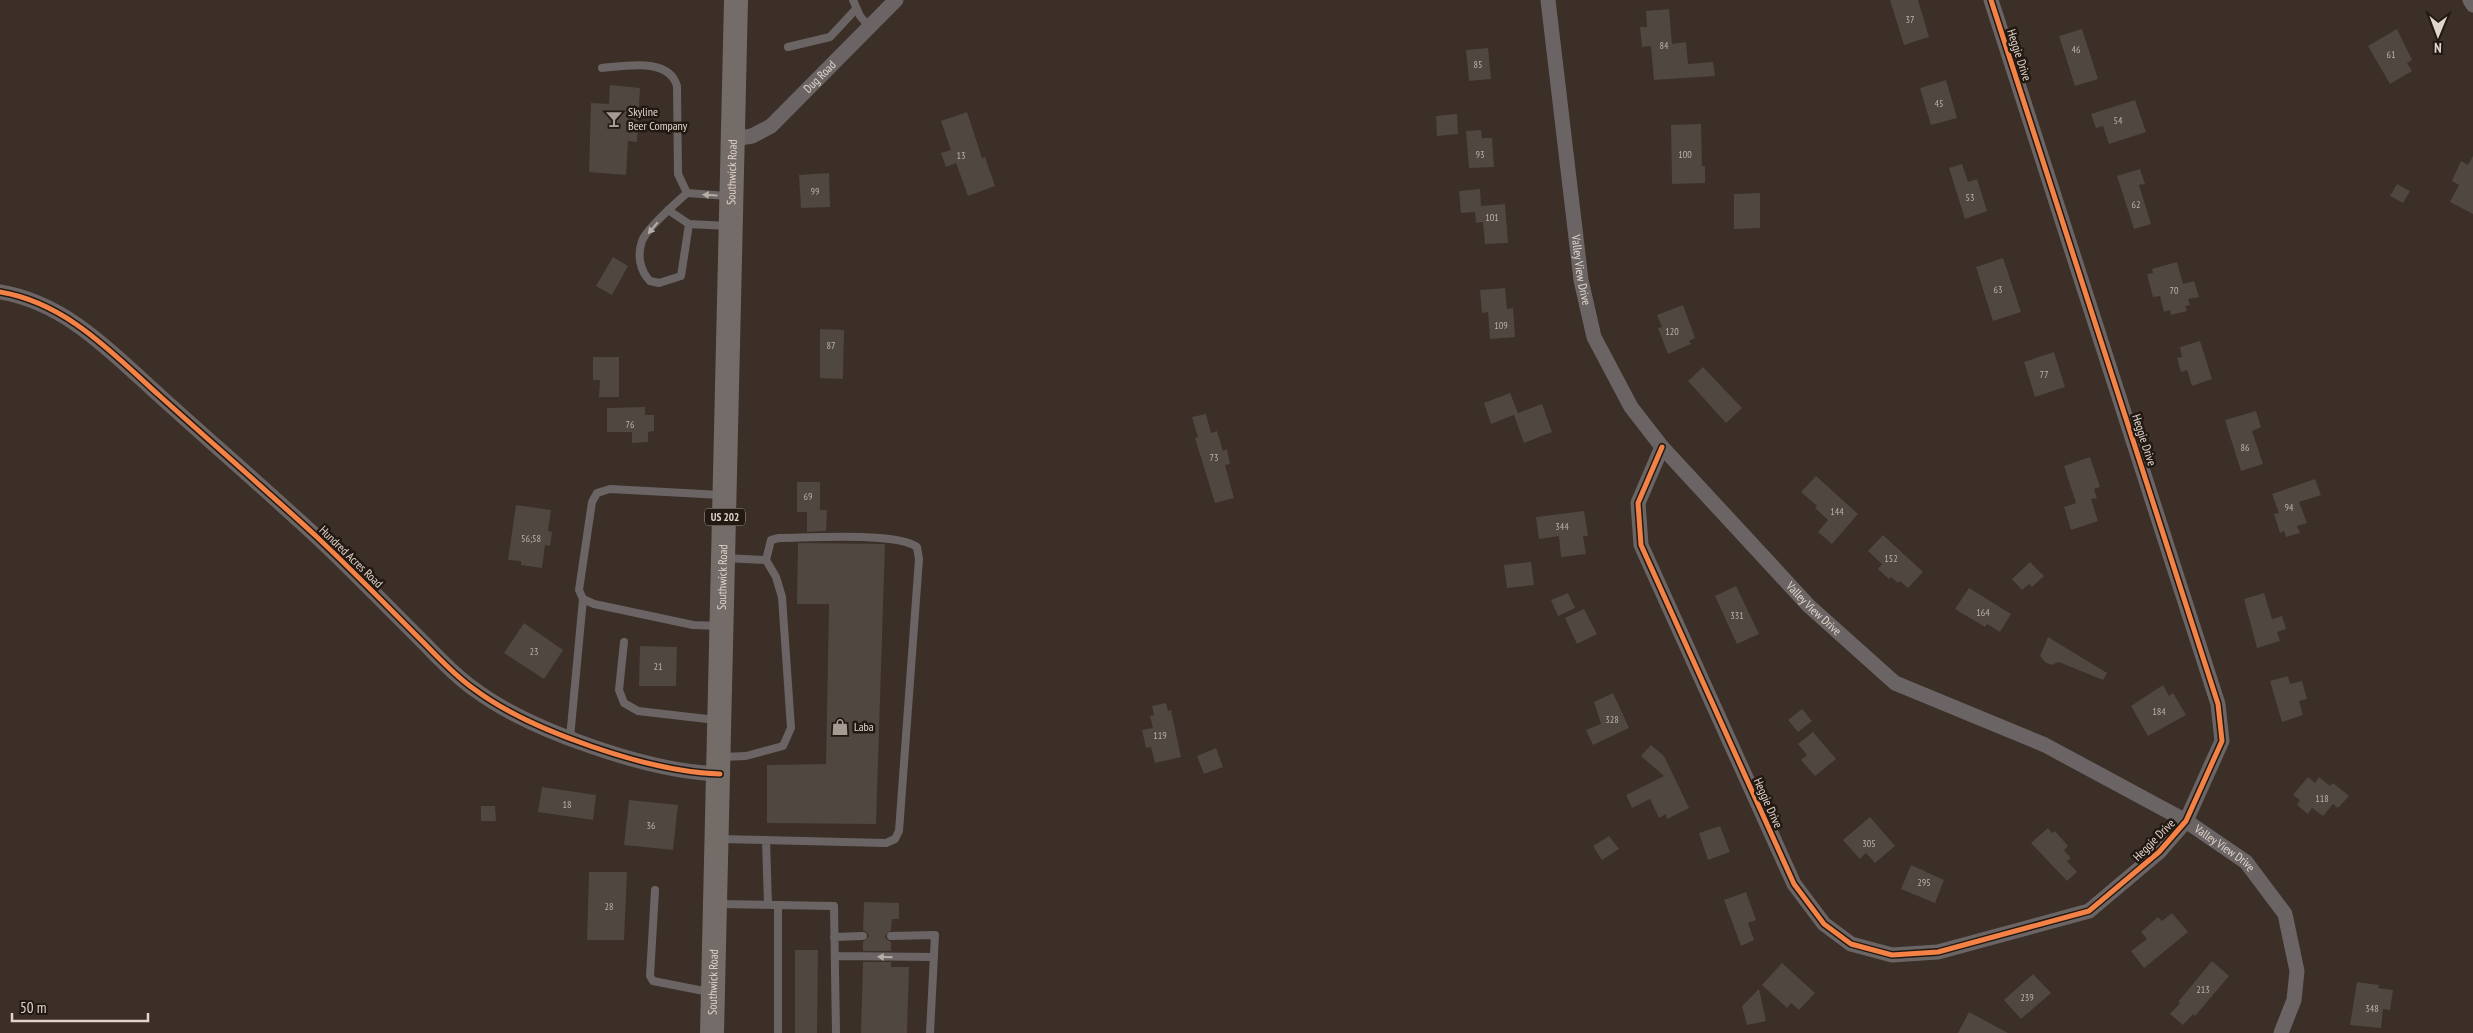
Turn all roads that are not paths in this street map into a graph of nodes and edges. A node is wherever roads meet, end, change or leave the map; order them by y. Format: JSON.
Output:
{"nodes":[{"id":1,"x":736,"y":0,"type":"edge"},
{"id":2,"x":853,"y":0,"type":"edge"},
{"id":3,"x":1548,"y":0,"type":"edge"},
{"id":4,"x":1991,"y":0,"type":"edge"},
{"id":5,"x":2470,"y":0,"type":"edge"},
{"id":6,"x":892,"y":2,"type":"edge"},
{"id":7,"x":2473,"y":5,"type":"edge"},
{"id":8,"x":856,"y":9,"type":"junction"},
{"id":9,"x":870,"y":28,"type":"junction"},
{"id":10,"x":788,"y":47,"type":"dead end"},
{"id":11,"x":602,"y":68,"type":"dead end"},
{"id":12,"x":734,"y":139,"type":"junction"},
{"id":13,"x":687,"y":193,"type":"junction"},
{"id":14,"x":733,"y":196,"type":"junction"},
{"id":15,"x":668,"y":210,"type":"junction"},
{"id":16,"x":689,"y":224,"type":"junction"},
{"id":17,"x":732,"y":226,"type":"junction"},
{"id":18,"x":0,"y":292,"type":"edge"},
{"id":19,"x":1662,"y":447,"type":"junction"},
{"id":20,"x":726,"y":495,"type":"junction"},
{"id":21,"x":724,"y":558,"type":"junction"},
{"id":22,"x":766,"y":560,"type":"junction"},
{"id":23,"x":583,"y":599,"type":"junction"},
{"id":24,"x":723,"y":626,"type":"junction"},
{"id":25,"x":624,"y":642,"type":"dead end"},
{"id":26,"x":721,"y":720,"type":"junction"},
{"id":27,"x":570,"y":738,"type":"junction"},
{"id":28,"x":720,"y":765,"type":"junction"},
{"id":29,"x":2186,"y":821,"type":"junction"},
{"id":30,"x":717,"y":839,"type":"junction"},
{"id":31,"x":766,"y":840,"type":"junction"},
{"id":32,"x":655,"y":890,"type":"dead end"},
{"id":33,"x":716,"y":904,"type":"junction"},
{"id":34,"x":768,"y":905,"type":"junction"},
{"id":35,"x":778,"y":906,"type":"junction"},
{"id":36,"x":834,"y":936,"type":"junction"},
{"id":37,"x":863,"y":936,"type":"dead end"},
{"id":38,"x":891,"y":936,"type":"dead end"},
{"id":39,"x":835,"y":956,"type":"junction"},
{"id":40,"x":934,"y":957,"type":"junction"},
{"id":41,"x":714,"y":993,"type":"junction"},
{"id":42,"x":712,"y":1033,"type":"edge"},
{"id":43,"x":778,"y":1033,"type":"edge"},
{"id":44,"x":836,"y":1033,"type":"edge"},
{"id":45,"x":930,"y":1033,"type":"edge"},
{"id":46,"x":2281,"y":1033,"type":"edge"}],
"edges":[{"from":1,"to":12,"type":"highway","name":"Southwick Road","number":"US 202"},
{"from":2,"to":8,"type":"lane"},
{"from":3,"to":19,"type":"street","name":"Valley View Drive"},
{"from":4,"to":29,"type":"street","name":"Heggie Drive"},
{"from":5,"to":7,"type":"street"},
{"from":6,"to":9,"type":"street","name":"Dug Road"},
{"from":8,"to":9,"type":"lane"},
{"from":8,"to":10,"type":"lane"},
{"from":9,"to":12,"type":"street","name":"Dug Road"},
{"from":11,"to":13,"type":"lane"},
{"from":12,"to":14,"type":"highway","name":"Southwick Road","number":"US 202"},
{"from":14,"to":13,"type":"lane","one_way":true},
{"from":13,"to":15,"type":"lane"},
{"from":14,"to":17,"type":"highway","name":"Southwick Road","number":"US 202"},
{"from":15,"to":16,"type":"lane"},
{"from":15,"to":16,"type":"lane","one_way":true},
{"from":16,"to":17,"type":"lane"},
{"from":17,"to":20,"type":"highway","name":"Southwick Road","number":"US 202"},
{"from":18,"to":27,"type":"street","name":"Hundred Acres Road"},
{"from":19,"to":29,"type":"street","name":"Valley View Drive"},
{"from":19,"to":29,"type":"street","name":"Heggie Drive"},
{"from":20,"to":21,"type":"highway","name":"Southwick Road","number":"US 202"},
{"from":20,"to":23,"type":"lane"},
{"from":21,"to":22,"type":"lane"},
{"from":21,"to":24,"type":"highway","name":"Southwick Road","number":"US 202"},
{"from":22,"to":28,"type":"lane"},
{"from":22,"to":31,"type":"lane"},
{"from":23,"to":24,"type":"lane"},
{"from":23,"to":27,"type":"lane"},
{"from":24,"to":26,"type":"highway","name":"Southwick Road","number":"US 202"},
{"from":25,"to":26,"type":"lane"},
{"from":26,"to":28,"type":"highway","name":"Southwick Road","number":"US 202"},
{"from":27,"to":28,"type":"street","name":"Hundred Acres Road"},
{"from":28,"to":30,"type":"highway","name":"Southwick Road","number":"US 202"},
{"from":29,"to":46,"type":"street","name":"Valley View Drive"},
{"from":30,"to":31,"type":"lane"},
{"from":30,"to":33,"type":"highway","name":"Southwick Road","number":"US 202"},
{"from":31,"to":34,"type":"lane"},
{"from":32,"to":41,"type":"lane"},
{"from":33,"to":34,"type":"lane"},
{"from":33,"to":41,"type":"highway","name":"Southwick Road","number":"US 202"},
{"from":34,"to":35,"type":"lane"},
{"from":35,"to":36,"type":"lane"},
{"from":35,"to":43,"type":"lane"},
{"from":36,"to":37,"type":"lane"},
{"from":36,"to":39,"type":"lane"},
{"from":38,"to":40,"type":"lane"},
{"from":40,"to":39,"type":"lane","one_way":true},
{"from":39,"to":44,"type":"lane"},
{"from":40,"to":45,"type":"lane"},
{"from":41,"to":42,"type":"highway","name":"Southwick Road","number":"US 202"}]}
